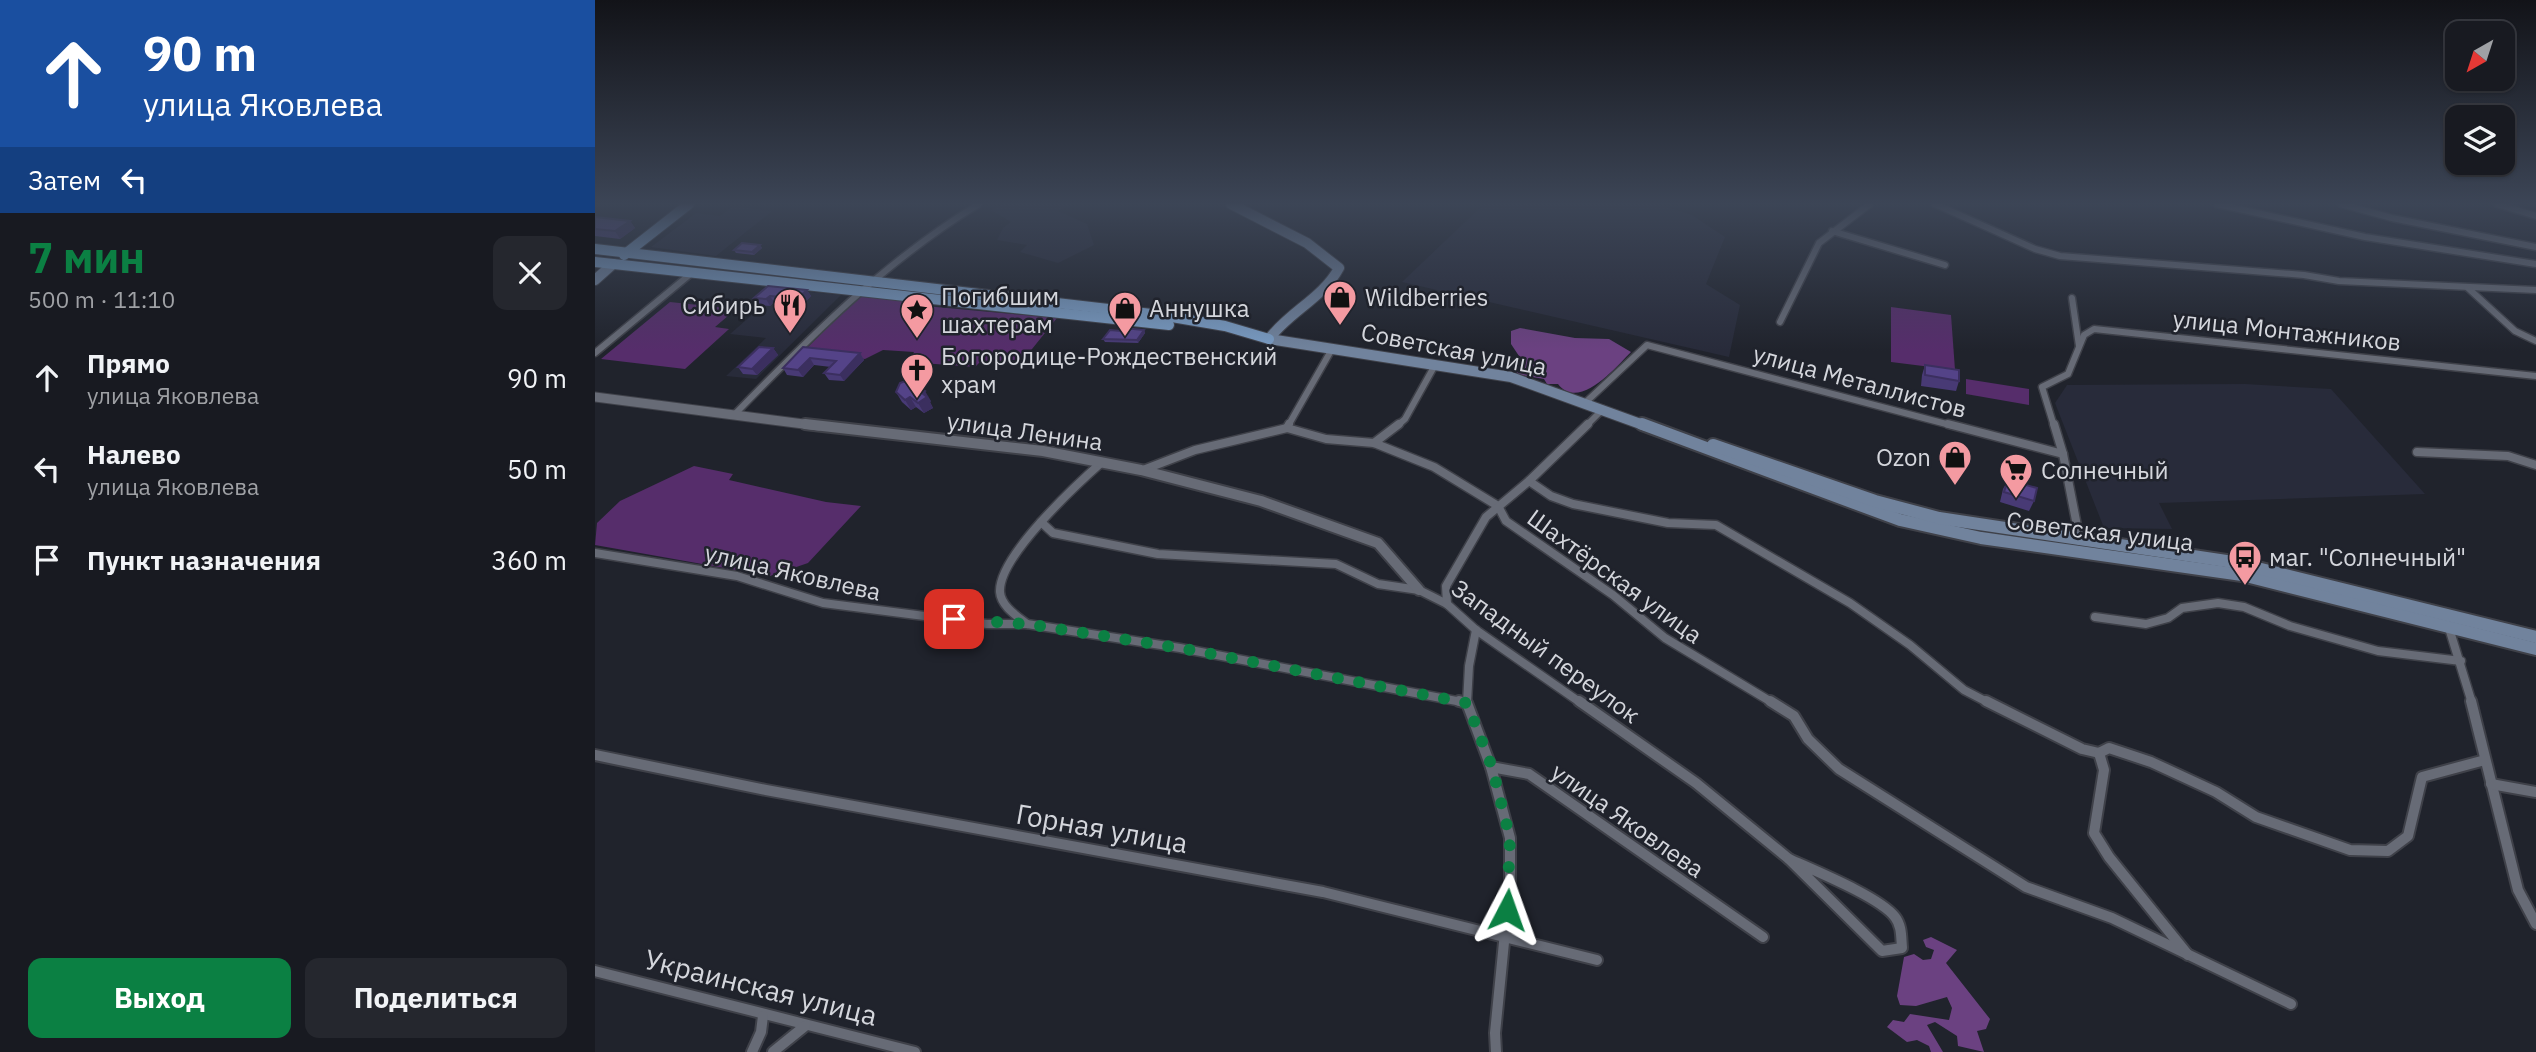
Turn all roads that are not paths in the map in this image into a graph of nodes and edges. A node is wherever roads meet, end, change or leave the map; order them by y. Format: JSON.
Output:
{"nodes":[{"id":1,"x":627,"y":253,"type":"joint"},
{"id":2,"x":901,"y":253,"type":"edge"},
{"id":3,"x":1321,"y":253,"type":"edge"},
{"id":4,"x":1814,"y":253,"type":"edge"},
{"id":5,"x":1905,"y":253,"type":"edge"},
{"id":6,"x":2050,"y":253,"type":"edge"},
{"id":7,"x":2467,"y":253,"type":"edge"},
{"id":8,"x":595,"y":262,"type":"edge"},
{"id":9,"x":613,"y":264,"type":"junction"},
{"id":10,"x":2536,"y":264,"type":"edge"},
{"id":11,"x":1945,"y":265,"type":"dead end"},
{"id":12,"x":688,"y":276,"type":"dead end"},
{"id":13,"x":595,"y":280,"type":"edge"},
{"id":14,"x":868,"y":281,"type":"junction"},
{"id":15,"x":2468,"y":288,"type":"junction"},
{"id":16,"x":2536,"y":290,"type":"edge"},
{"id":17,"x":856,"y":291,"type":"junction"},
{"id":18,"x":2071,"y":298,"type":"dead end"},
{"id":19,"x":1780,"y":322,"type":"dead end"},
{"id":20,"x":1269,"y":339,"type":"junction"},
{"id":21,"x":2536,"y":341,"type":"edge"},
{"id":22,"x":2079,"y":346,"type":"junction"},
{"id":23,"x":1332,"y":349,"type":"junction"},
{"id":24,"x":595,"y":353,"type":"edge"},
{"id":25,"x":1435,"y":365,"type":"junction"},
{"id":26,"x":2536,"y":376,"type":"edge"},
{"id":27,"x":595,"y":397,"type":"edge"},
{"id":28,"x":1586,"y":402,"type":"junction"},
{"id":29,"x":1603,"y":409,"type":"junction"},
{"id":30,"x":734,"y":415,"type":"junction"},
{"id":31,"x":1287,"y":428,"type":"junction"},
{"id":32,"x":1374,"y":443,"type":"junction"},
{"id":33,"x":2417,"y":452,"type":"dead end"},
{"id":34,"x":2063,"y":454,"type":"junction"},
{"id":35,"x":1102,"y":462,"type":"junction"},
{"id":36,"x":2536,"y":465,"type":"edge"},
{"id":37,"x":1142,"y":470,"type":"junction"},
{"id":38,"x":1529,"y":481,"type":"junction"},
{"id":39,"x":1498,"y":506,"type":"junction"},
{"id":40,"x":1041,"y":522,"type":"junction"},
{"id":41,"x":2081,"y":545,"type":"junction"},
{"id":42,"x":595,"y":553,"type":"edge"},
{"id":43,"x":1419,"y":590,"type":"junction"},
{"id":44,"x":1447,"y":604,"type":"junction"},
{"id":45,"x":2095,"y":617,"type":"dead end"},
{"id":46,"x":1027,"y":624,"type":"junction"},
{"id":47,"x":2449,"y":628,"type":"junction"},
{"id":48,"x":1476,"y":630,"type":"junction"},
{"id":49,"x":2536,"y":637,"type":"edge"},
{"id":50,"x":2536,"y":649,"type":"edge"},
{"id":51,"x":2461,"y":661,"type":"junction"},
{"id":52,"x":1467,"y":703,"type":"junction"},
{"id":53,"x":2099,"y":753,"type":"junction"},
{"id":54,"x":595,"y":755,"type":"edge"},
{"id":55,"x":2485,"y":761,"type":"junction"},
{"id":56,"x":1492,"y":767,"type":"junction"},
{"id":57,"x":2491,"y":784,"type":"junction"},
{"id":58,"x":2536,"y":792,"type":"edge"},
{"id":59,"x":1789,"y":859,"type":"junction"},
{"id":60,"x":2536,"y":924,"type":"edge"},
{"id":61,"x":1505,"y":937,"type":"junction"},
{"id":62,"x":1763,"y":937,"type":"dead end"},
{"id":63,"x":2190,"y":957,"type":"junction"},
{"id":64,"x":1597,"y":960,"type":"dead end"},
{"id":65,"x":595,"y":971,"type":"edge"},
{"id":66,"x":2291,"y":1004,"type":"dead end"},
{"id":67,"x":763,"y":1016,"type":"junction"},
{"id":68,"x":806,"y":1026,"type":"junction"},
{"id":69,"x":752,"y":1052,"type":"edge"},
{"id":70,"x":773,"y":1052,"type":"edge"},
{"id":71,"x":915,"y":1052,"type":"edge"},
{"id":72,"x":1496,"y":1052,"type":"edge"}],
"edges":[{"from":1,"to":9,"type":"main road"},
{"from":1,"to":14,"type":"main road","name":"Советская улица"},
{"from":2,"to":14,"type":"street"},
{"from":3,"to":20,"type":"main road"},
{"from":4,"to":19,"type":"street"},
{"from":5,"to":11,"type":"street"},
{"from":6,"to":15,"type":"street"},
{"from":7,"to":10,"type":"street"},
{"from":8,"to":9,"type":"main road","name":"Советская улица"},
{"from":9,"to":13,"type":"main road"},
{"from":9,"to":17,"type":"main road","name":"Советская улица"},
{"from":12,"to":24,"type":"street"},
{"from":14,"to":17,"type":"street"},
{"from":14,"to":20,"type":"main road","name":"Советская улица"},
{"from":15,"to":16,"type":"street"},
{"from":15,"to":21,"type":"street"},
{"from":17,"to":20,"type":"main road","name":"Советская улица"},
{"from":17,"to":30,"type":"street"},
{"from":18,"to":22,"type":"street"},
{"from":20,"to":23,"type":"main road","name":"Советская улица"},
{"from":22,"to":26,"type":"street","name":"улица Монтажников"},
{"from":22,"to":34,"type":"street"},
{"from":23,"to":25,"type":"main road","name":"Советская улица"},
{"from":23,"to":31,"type":"street"},
{"from":25,"to":28,"type":"main road","name":"Советская улица"},
{"from":25,"to":32,"type":"street"},
{"from":27,"to":30,"type":"street","name":"улица Ленина"},
{"from":28,"to":29,"type":"main road","name":"Советская улица"},
{"from":28,"to":34,"type":"street","name":"улица Металлистов"},
{"from":29,"to":38,"type":"street"},
{"from":29,"to":41,"type":"main road","name":"Советская улица"},
{"from":30,"to":35,"type":"street","name":"улица Ленина"},
{"from":31,"to":32,"type":"street","name":"Шахтёрская улица"},
{"from":31,"to":37,"type":"street"},
{"from":32,"to":39,"type":"street","name":"Шахтёрская улица"},
{"from":33,"to":36,"type":"street"},
{"from":34,"to":41,"type":"street"},
{"from":35,"to":37,"type":"street","name":"улица Ленина"},
{"from":35,"to":40,"type":"street"},
{"from":37,"to":43,"type":"street","name":"улица Ленина"},
{"from":38,"to":39,"type":"street"},
{"from":38,"to":53,"type":"street"},
{"from":39,"to":44,"type":"street"},
{"from":39,"to":63,"type":"street","name":"Шахтёрская улица"},
{"from":40,"to":43,"type":"street","name":"Западный переулок"},
{"from":40,"to":46,"type":"street"},
{"from":41,"to":47,"type":"main road","name":"Советская улица"},
{"from":41,"to":49,"type":"main road","name":"Советская улица"},
{"from":42,"to":46,"type":"street","name":"улица Яковлева"},
{"from":43,"to":44,"type":"street","name":"Западный переулок"},
{"from":44,"to":48,"type":"street","name":"Западный переулок"},
{"from":45,"to":51,"type":"street"},
{"from":46,"to":52,"type":"street","name":"улица Яковлева"},
{"from":47,"to":50,"type":"main road","name":"Советская улица"},
{"from":47,"to":51,"type":"street"},
{"from":48,"to":52,"type":"street"},
{"from":48,"to":59,"type":"street","name":"Западный переулок"},
{"from":51,"to":55,"type":"street"},
{"from":52,"to":56,"type":"street"},
{"from":53,"to":55,"type":"street"},
{"from":53,"to":63,"type":"street"},
{"from":54,"to":61,"type":"street","name":"Горная улица"},
{"from":55,"to":57,"type":"street"},
{"from":56,"to":61,"type":"street"},
{"from":56,"to":62,"type":"street","name":"улица Яковлева"},
{"from":57,"to":58,"type":"street"},
{"from":57,"to":60,"type":"street"},
{"from":59,"to":59,"type":"street","name":"Западный переулок"},
{"from":61,"to":64,"type":"street","name":"Горная улица"},
{"from":61,"to":72,"type":"street"},
{"from":63,"to":66,"type":"street","name":"Шахтёрская улица"},
{"from":65,"to":67,"type":"street","name":"Украинская улица"},
{"from":67,"to":68,"type":"street","name":"Украинская улица"},
{"from":67,"to":69,"type":"street"},
{"from":68,"to":70,"type":"street"},
{"from":68,"to":71,"type":"street","name":"Украинская улица"}]}
